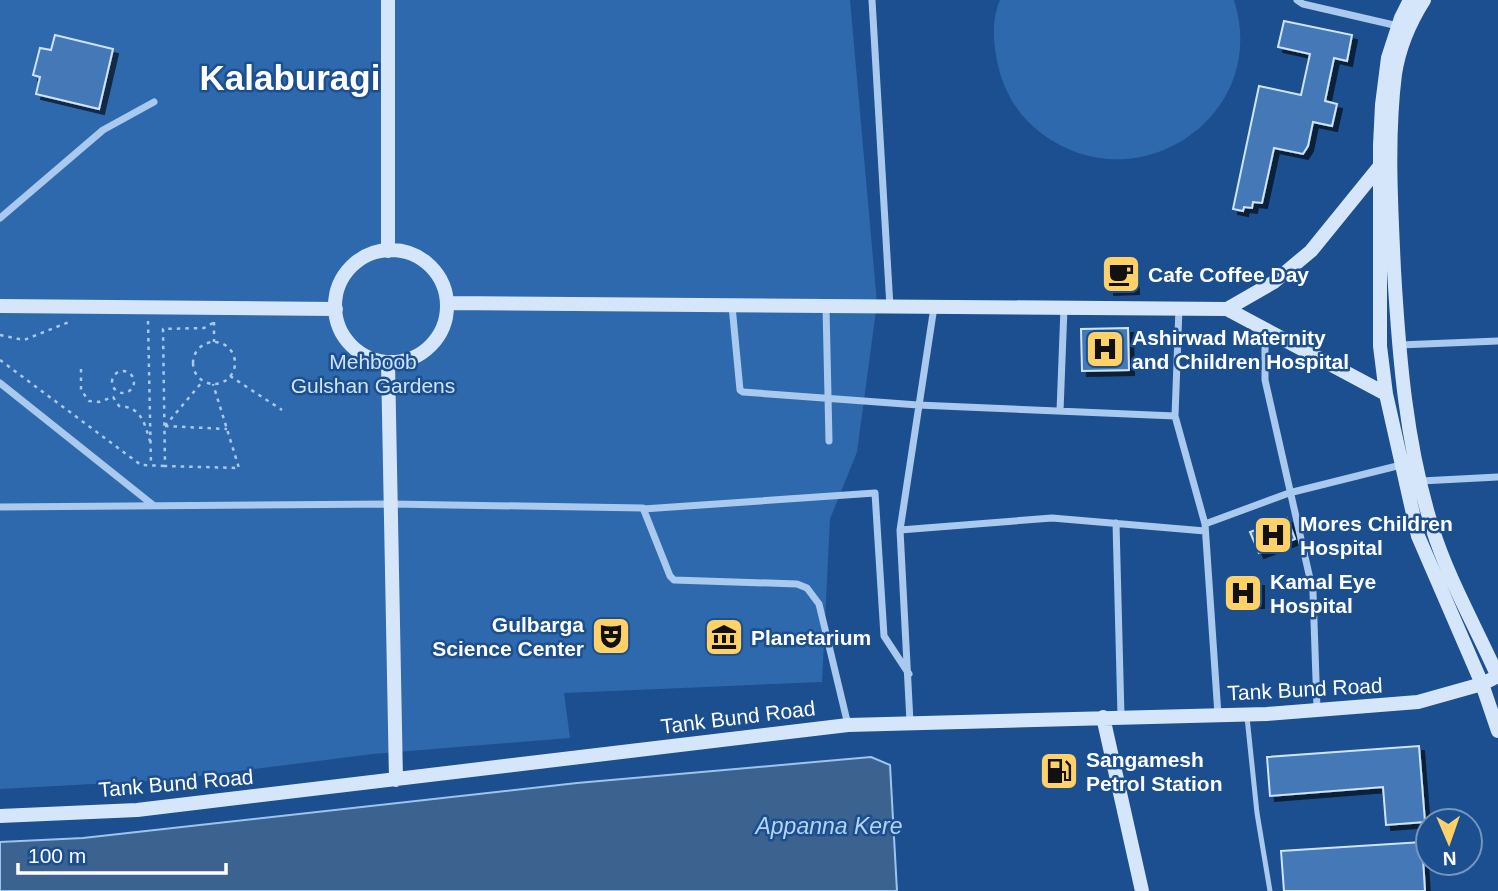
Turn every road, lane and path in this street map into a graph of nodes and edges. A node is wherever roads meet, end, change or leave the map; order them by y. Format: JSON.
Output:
{"nodes":[{"id":1,"x":388,"y":0,"type":"edge"},
{"id":2,"x":872,"y":0,"type":"edge"},
{"id":3,"x":1297,"y":0,"type":"edge"},
{"id":4,"x":1410,"y":0,"type":"edge"},
{"id":5,"x":1424,"y":0,"type":"edge"},
{"id":6,"x":1398,"y":26,"type":"junction"},
{"id":7,"x":154,"y":102,"type":"dead end"},
{"id":8,"x":1380,"y":166,"type":"junction"},
{"id":9,"x":0,"y":218,"type":"edge"},
{"id":10,"x":388,"y":251,"type":"junction"},
{"id":11,"x":448,"y":303,"type":"junction"},
{"id":12,"x":0,"y":306,"type":"edge"},
{"id":13,"x":732,"y":306,"type":"junction"},
{"id":14,"x":148,"y":307,"type":"junction"},
{"id":15,"x":826,"y":307,"type":"junction"},
{"id":16,"x":890,"y":307,"type":"junction"},
{"id":17,"x":934,"y":307,"type":"junction"},
{"id":18,"x":1063,"y":308,"type":"junction"},
{"id":19,"x":1180,"y":308,"type":"junction"},
{"id":20,"x":335,"y":309,"type":"junction"},
{"id":21,"x":1227,"y":309,"type":"junction"},
{"id":22,"x":219,"y":318,"type":"dead end"},
{"id":23,"x":71,"y":321,"type":"dead end"},
{"id":24,"x":214,"y":322,"type":"junction"},
{"id":25,"x":1265,"y":331,"type":"junction"},
{"id":26,"x":0,"y":335,"type":"edge"},
{"id":27,"x":1498,"y":341,"type":"edge"},
{"id":28,"x":214,"y":342,"type":"junction"},
{"id":29,"x":1399,"y":345,"type":"junction"},
{"id":30,"x":0,"y":360,"type":"edge"},
{"id":31,"x":388,"y":362,"type":"junction"},
{"id":32,"x":81,"y":369,"type":"dead end"},
{"id":33,"x":230,"y":376,"type":"junction"},
{"id":34,"x":203,"y":381,"type":"junction"},
{"id":35,"x":0,"y":383,"type":"edge"},
{"id":36,"x":213,"y":384,"type":"junction"},
{"id":37,"x":118,"y":391,"type":"junction"},
{"id":38,"x":1386,"y":394,"type":"junction"},
{"id":39,"x":113,"y":397,"type":"junction"},
{"id":40,"x":827,"y":398,"type":"junction"},
{"id":41,"x":918,"y":405,"type":"junction"},
{"id":42,"x":282,"y":410,"type":"dead end"},
{"id":43,"x":1060,"y":411,"type":"junction"},
{"id":44,"x":1175,"y":415,"type":"junction"},
{"id":45,"x":165,"y":426,"type":"junction"},
{"id":46,"x":227,"y":429,"type":"junction"},
{"id":47,"x":829,"y":441,"type":"dead end"},
{"id":48,"x":151,"y":445,"type":"junction"},
{"id":49,"x":151,"y":465,"type":"junction"},
{"id":50,"x":1402,"y":465,"type":"junction"},
{"id":51,"x":165,"y":466,"type":"junction"},
{"id":52,"x":1498,"y":477,"type":"edge"},
{"id":53,"x":1421,"y":481,"type":"junction"},
{"id":54,"x":1289,"y":494,"type":"junction"},
{"id":55,"x":391,"y":504,"type":"junction"},
{"id":56,"x":153,"y":506,"type":"junction"},
{"id":57,"x":0,"y":507,"type":"edge"},
{"id":58,"x":643,"y":509,"type":"junction"},
{"id":59,"x":1116,"y":523,"type":"junction"},
{"id":60,"x":1205,"y":527,"type":"junction"},
{"id":61,"x":900,"y":530,"type":"junction"},
{"id":62,"x":909,"y":674,"type":"junction"},
{"id":63,"x":1498,"y":677,"type":"edge"},
{"id":64,"x":1482,"y":684,"type":"junction"},
{"id":65,"x":1317,"y":710,"type":"junction"},
{"id":66,"x":1246,"y":714,"type":"junction"},
{"id":67,"x":1218,"y":715,"type":"junction"},
{"id":68,"x":1121,"y":716,"type":"junction"},
{"id":69,"x":1103,"y":717,"type":"junction"},
{"id":70,"x":910,"y":722,"type":"junction"},
{"id":71,"x":848,"y":725,"type":"junction"},
{"id":72,"x":1498,"y":731,"type":"edge"},
{"id":73,"x":396,"y":780,"type":"junction"},
{"id":74,"x":0,"y":816,"type":"edge"},
{"id":75,"x":1142,"y":891,"type":"edge"},
{"id":76,"x":1270,"y":891,"type":"edge"}],
"edges":[{"from":1,"to":10,"type":"main road"},
{"from":2,"to":16,"type":"street"},
{"from":3,"to":6,"type":"street"},
{"from":4,"to":6,"type":"main road"},
{"from":5,"to":29,"type":"main road"},
{"from":6,"to":8,"type":"main road"},
{"from":7,"to":9,"type":"street"},
{"from":8,"to":21,"type":"main road"},
{"from":8,"to":38,"type":"main road"},
{"from":10,"to":11,"type":"main road"},
{"from":10,"to":20,"type":"main road"},
{"from":11,"to":13,"type":"main road"},
{"from":11,"to":31,"type":"main road"},
{"from":12,"to":14,"type":"main road"},
{"from":13,"to":15,"type":"main road"},
{"from":13,"to":40,"type":"street"},
{"from":14,"to":20,"type":"main road"},
{"from":14,"to":48,"type":"path"},
{"from":15,"to":16,"type":"main road"},
{"from":15,"to":40,"type":"street"},
{"from":16,"to":17,"type":"main road"},
{"from":17,"to":18,"type":"main road"},
{"from":17,"to":41,"type":"street"},
{"from":18,"to":19,"type":"main road"},
{"from":18,"to":43,"type":"street"},
{"from":19,"to":21,"type":"main road"},
{"from":19,"to":44,"type":"street"},
{"from":20,"to":31,"type":"main road"},
{"from":21,"to":25,"type":"main road"},
{"from":22,"to":24,"type":"path"},
{"from":23,"to":26,"type":"path"},
{"from":24,"to":28,"type":"path"},
{"from":24,"to":45,"type":"path"},
{"from":25,"to":38,"type":"main road"},
{"from":25,"to":54,"type":"street"},
{"from":27,"to":29,"type":"street"},
{"from":28,"to":33,"type":"path"},
{"from":28,"to":34,"type":"path"},
{"from":29,"to":53,"type":"main road"},
{"from":30,"to":49,"type":"path"},
{"from":31,"to":55,"type":"main road"},
{"from":32,"to":39,"type":"path"},
{"from":33,"to":36,"type":"path"},
{"from":33,"to":42,"type":"path"},
{"from":34,"to":36,"type":"path"},
{"from":34,"to":45,"type":"path"},
{"from":35,"to":56,"type":"street"},
{"from":36,"to":46,"type":"path"},
{"from":37,"to":37,"type":"path"},
{"from":37,"to":39,"type":"path"},
{"from":38,"to":50,"type":"main road"},
{"from":39,"to":48,"type":"path"},
{"from":40,"to":41,"type":"street"},
{"from":40,"to":47,"type":"street"},
{"from":41,"to":43,"type":"street"},
{"from":41,"to":61,"type":"street"},
{"from":43,"to":44,"type":"street"},
{"from":44,"to":60,"type":"street"},
{"from":45,"to":46,"type":"path"},
{"from":45,"to":51,"type":"path"},
{"from":46,"to":51,"type":"path"},
{"from":48,"to":49,"type":"path"},
{"from":49,"to":51,"type":"path"},
{"from":50,"to":54,"type":"street"},
{"from":50,"to":64,"type":"main road"},
{"from":52,"to":53,"type":"street"},
{"from":53,"to":63,"type":"main road"},
{"from":54,"to":60,"type":"street"},
{"from":54,"to":65,"type":"street"},
{"from":55,"to":56,"type":"street"},
{"from":55,"to":58,"type":"street"},
{"from":55,"to":73,"type":"main road"},
{"from":56,"to":57,"type":"street"},
{"from":58,"to":62,"type":"street"},
{"from":58,"to":71,"type":"street"},
{"from":59,"to":60,"type":"street"},
{"from":59,"to":61,"type":"street"},
{"from":59,"to":68,"type":"street"},
{"from":60,"to":67,"type":"street"},
{"from":61,"to":62,"type":"street"},
{"from":62,"to":70,"type":"street"},
{"from":63,"to":64,"type":"main road","name":"Tank Bund Road"},
{"from":64,"to":65,"type":"main road","name":"Tank Bund Road"},
{"from":64,"to":72,"type":"main road"},
{"from":65,"to":66,"type":"main road","name":"Tank Bund Road"},
{"from":66,"to":67,"type":"main road","name":"Tank Bund Road"},
{"from":66,"to":76,"type":"lane"},
{"from":67,"to":68,"type":"main road","name":"Tank Bund Road"},
{"from":68,"to":69,"type":"main road","name":"Tank Bund Road"},
{"from":69,"to":70,"type":"main road","name":"Tank Bund Road"},
{"from":69,"to":75,"type":"main road"},
{"from":70,"to":71,"type":"main road","name":"Tank Bund Road"},
{"from":71,"to":73,"type":"main road","name":"Tank Bund Road"},
{"from":73,"to":74,"type":"main road","name":"Tank Bund Road"}]}
